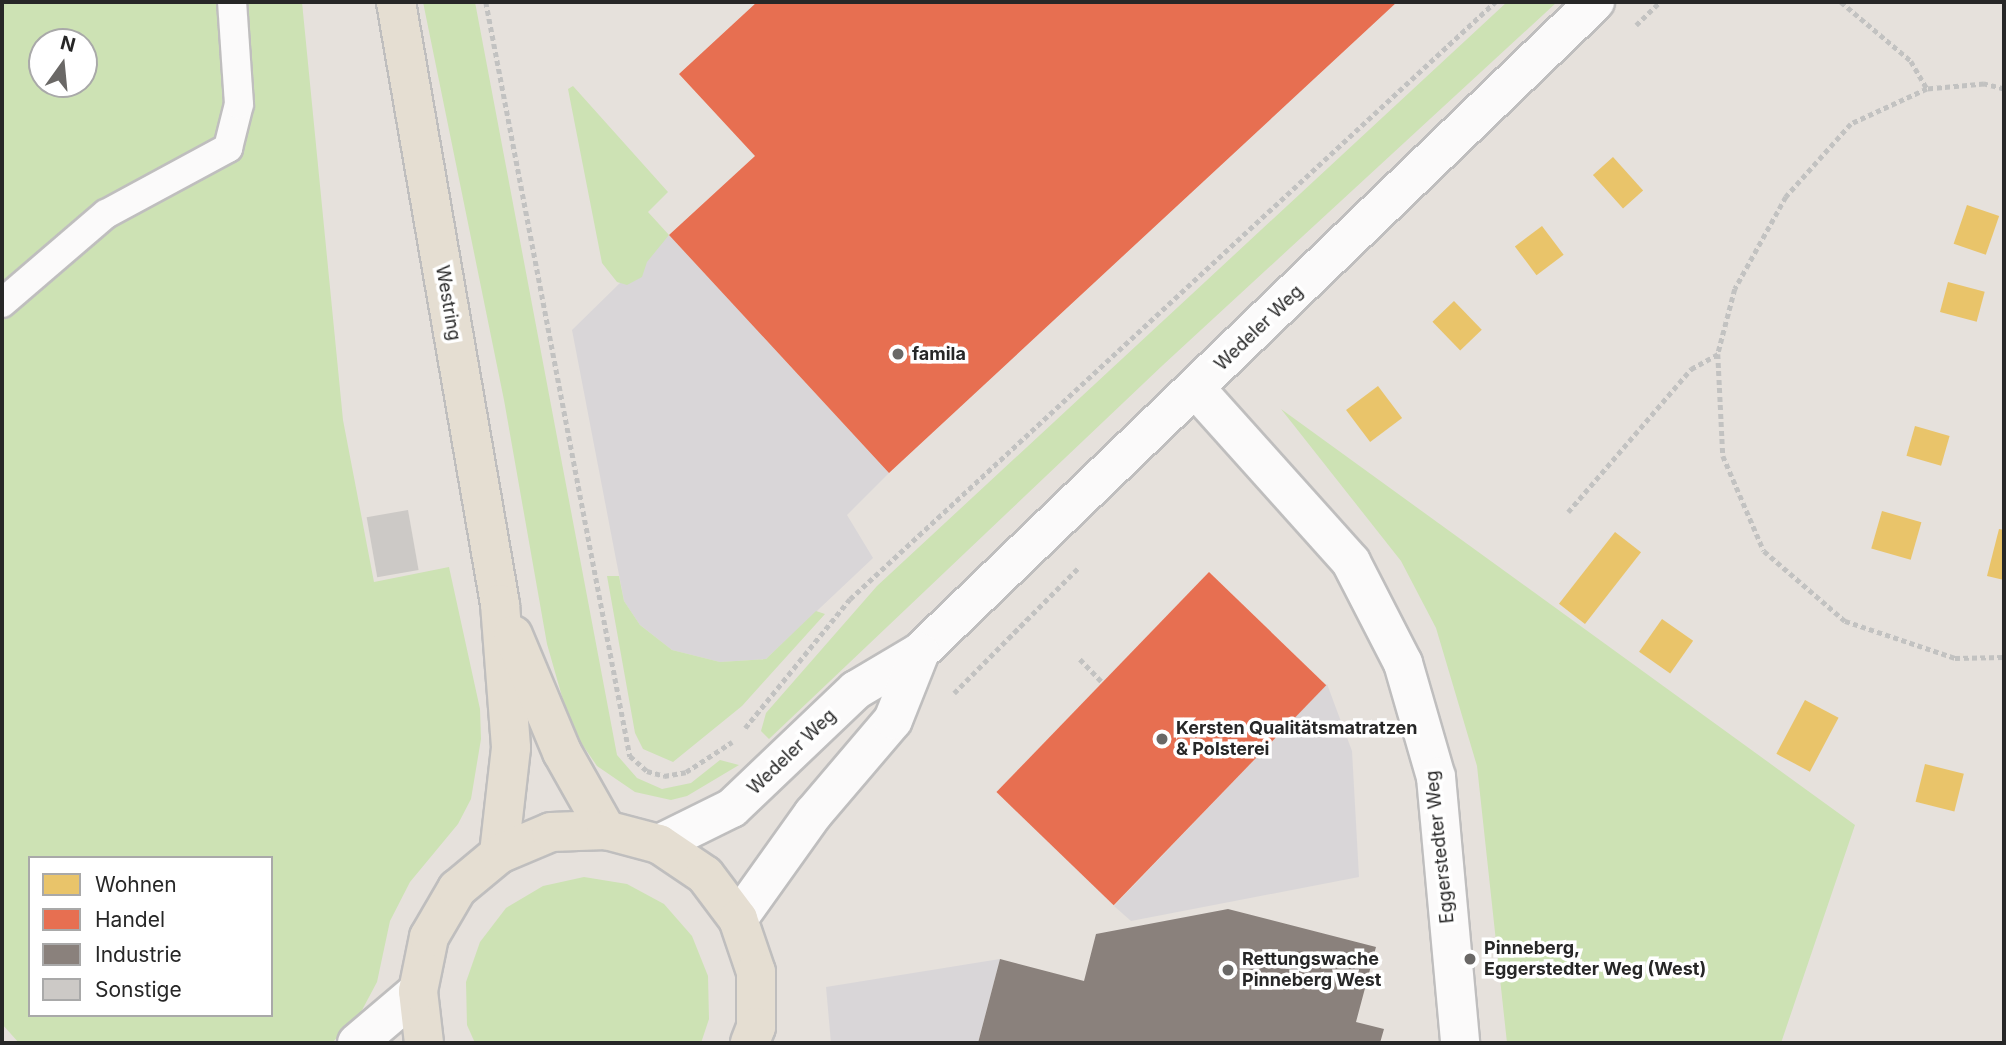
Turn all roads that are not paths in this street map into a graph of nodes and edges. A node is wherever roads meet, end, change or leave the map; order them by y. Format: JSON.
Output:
{"nodes":[{"id":1,"x":232,"y":2,"type":"edge"},
{"id":2,"x":396,"y":2,"type":"edge"},
{"id":3,"x":1595,"y":2,"type":"edge"},
{"id":4,"x":2,"y":303,"type":"edge"},
{"id":5,"x":1196,"y":389,"type":"junction"},
{"id":6,"x":500,"y":604,"type":"junction"},
{"id":7,"x":920,"y":652,"type":"junction"},
{"id":8,"x":606,"y":830,"type":"junction"},
{"id":9,"x":659,"y":844,"type":"junction"},
{"id":10,"x":499,"y":854,"type":"junction"},
{"id":11,"x":738,"y":919,"type":"junction"},
{"id":12,"x":418,"y":991,"type":"junction"},
{"id":13,"x":357,"y":1043,"type":"edge"},
{"id":14,"x":424,"y":1043,"type":"edge"},
{"id":15,"x":750,"y":1043,"type":"edge"},
{"id":16,"x":1460,"y":1043,"type":"edge"}],
"edges":[{"from":1,"to":4,"type":"lane"},
{"from":2,"to":6,"type":"main road","name":"Westring"},
{"from":3,"to":5,"type":"main road","name":"Wedeler Weg"},
{"from":5,"to":7,"type":"main road","name":"Wedeler Weg"},
{"from":5,"to":16,"type":"main road","name":"Eggerstedter Weg"},
{"from":6,"to":8,"type":"main road","name":"Westring"},
{"from":6,"to":10,"type":"main road","name":"Westring"},
{"from":7,"to":9,"type":"main road","name":"Wedeler Weg"},
{"from":7,"to":11,"type":"main road","name":"Wedeler Weg"},
{"from":8,"to":9,"type":"main road"},
{"from":8,"to":10,"type":"main road"},
{"from":9,"to":11,"type":"main road"},
{"from":10,"to":12,"type":"main road"},
{"from":11,"to":15,"type":"main road"},
{"from":12,"to":13,"type":"main road"},
{"from":12,"to":14,"type":"main road"}]}
